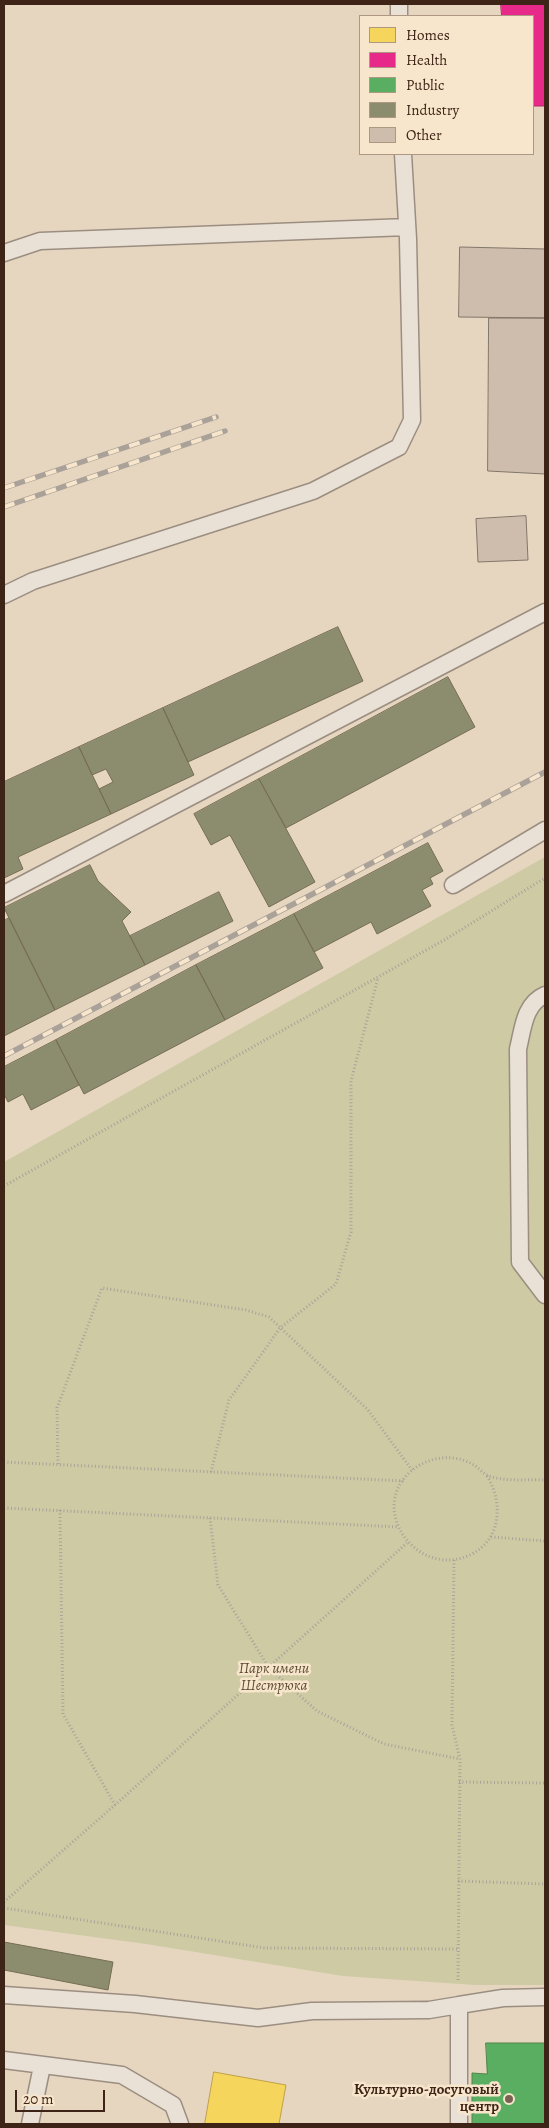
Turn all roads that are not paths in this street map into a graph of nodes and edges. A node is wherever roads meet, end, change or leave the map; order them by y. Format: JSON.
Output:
{"nodes":[{"id":1,"x":403,"y":155,"type":"edge"},
{"id":2,"x":407,"y":227,"type":"junction"},
{"id":3,"x":4,"y":253,"type":"edge"},
{"id":4,"x":4,"y":596,"type":"edge"},
{"id":5,"x":545,"y":612,"type":"edge"},
{"id":6,"x":545,"y":830,"type":"edge"},
{"id":7,"x":453,"y":885,"type":"dead end"},
{"id":8,"x":4,"y":894,"type":"edge"},
{"id":9,"x":545,"y":995,"type":"edge"},
{"id":10,"x":545,"y":1295,"type":"edge"},
{"id":11,"x":4,"y":1995,"type":"edge"},
{"id":12,"x":545,"y":1997,"type":"edge"},
{"id":13,"x":459,"y":2005,"type":"junction"},
{"id":14,"x":4,"y":2060,"type":"edge"},
{"id":15,"x":42,"y":2066,"type":"junction"},
{"id":16,"x":30,"y":2124,"type":"edge"},
{"id":17,"x":180,"y":2124,"type":"edge"},
{"id":18,"x":459,"y":2124,"type":"edge"}],
"edges":[{"from":1,"to":2,"type":"lane"},
{"from":2,"to":3,"type":"lane"},
{"from":2,"to":4,"type":"lane"},
{"from":5,"to":8,"type":"lane"},
{"from":6,"to":7,"type":"lane"},
{"from":9,"to":10,"type":"lane"},
{"from":11,"to":13,"type":"lane"},
{"from":12,"to":13,"type":"lane"},
{"from":13,"to":18,"type":"lane"},
{"from":14,"to":15,"type":"lane"},
{"from":15,"to":16,"type":"lane"},
{"from":15,"to":17,"type":"lane"}]}
